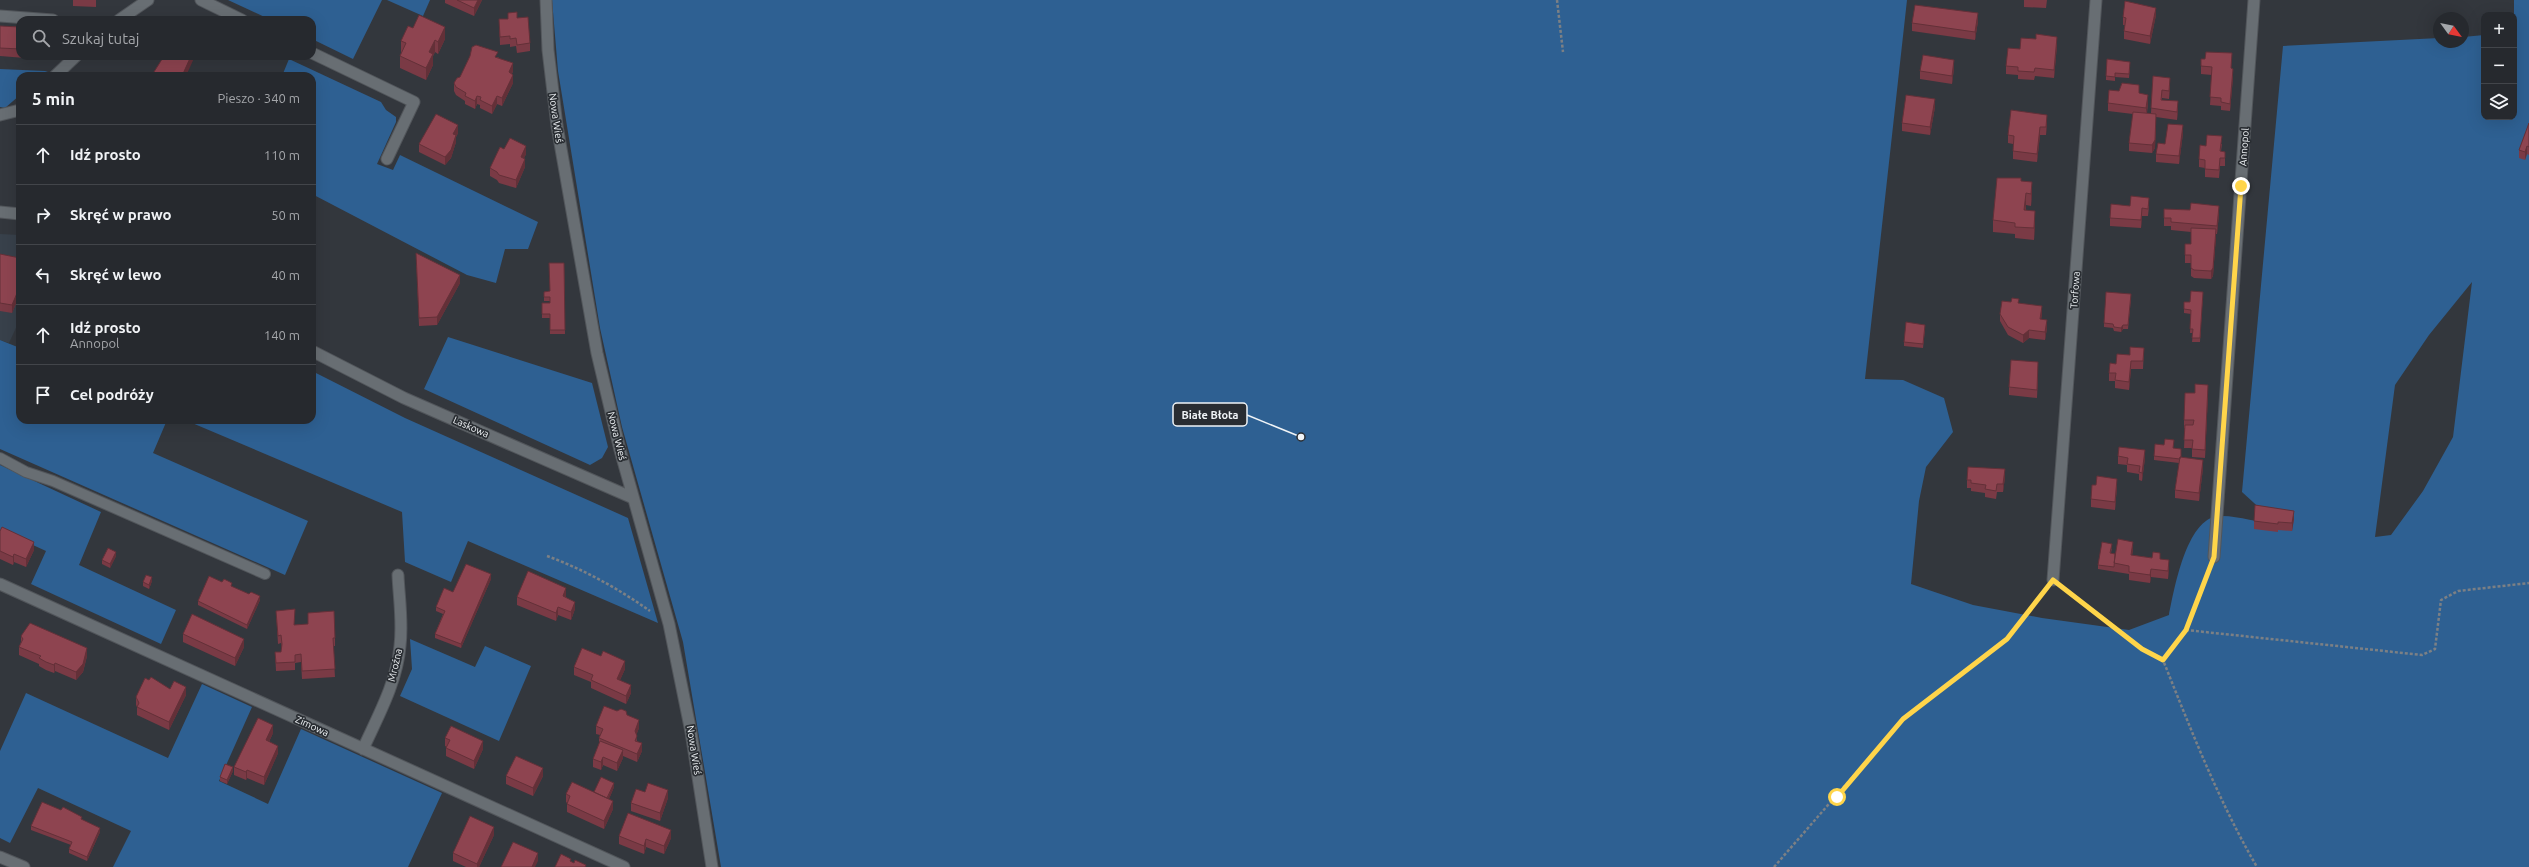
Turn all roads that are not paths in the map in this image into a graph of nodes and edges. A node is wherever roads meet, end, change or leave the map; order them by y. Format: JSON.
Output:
{"nodes":[{"id":1,"x":148,"y":0,"type":"edge"},
{"id":2,"x":201,"y":0,"type":"edge"},
{"id":3,"x":546,"y":0,"type":"edge"},
{"id":4,"x":2096,"y":0,"type":"edge"},
{"id":5,"x":2254,"y":0,"type":"edge"},
{"id":6,"x":0,"y":16,"type":"edge"},
{"id":7,"x":125,"y":16,"type":"edge"},
{"id":8,"x":234,"y":16,"type":"edge"},
{"id":9,"x":16,"y":17,"type":"edge"},
{"id":10,"x":316,"y":55,"type":"edge"},
{"id":11,"x":72,"y":60,"type":"edge"},
{"id":12,"x":59,"y":72,"type":"edge"},
{"id":13,"x":16,"y":111,"type":"edge"},
{"id":14,"x":0,"y":115,"type":"edge"},
{"id":15,"x":387,"y":159,"type":"dead end"},
{"id":16,"x":0,"y":212,"type":"edge"},
{"id":17,"x":16,"y":214,"type":"edge"},
{"id":18,"x":316,"y":353,"type":"edge"},
{"id":19,"x":0,"y":458,"type":"edge"},
{"id":20,"x":633,"y":498,"type":"junction"},
{"id":21,"x":2214,"y":557,"type":"road end"},
{"id":22,"x":265,"y":574,"type":"dead end"},
{"id":23,"x":398,"y":575,"type":"dead end"},
{"id":24,"x":2053,"y":580,"type":"road end"},
{"id":25,"x":0,"y":584,"type":"edge"},
{"id":26,"x":363,"y":749,"type":"junction"},
{"id":27,"x":0,"y":857,"type":"edge"},
{"id":28,"x":24,"y":867,"type":"edge"},
{"id":29,"x":624,"y":867,"type":"edge"},
{"id":30,"x":712,"y":867,"type":"edge"}],
"edges":[{"from":1,"to":7,"type":"street"},
{"from":2,"to":8,"type":"street"},
{"from":3,"to":20,"type":"street","name":"Nowa Wieś"},
{"from":4,"to":24,"type":"street","name":"Torfowa"},
{"from":5,"to":21,"type":"street","name":"Annopol"},
{"from":6,"to":9,"type":"street"},
{"from":10,"to":15,"type":"street"},
{"from":11,"to":12,"type":"street"},
{"from":13,"to":14,"type":"street"},
{"from":16,"to":17,"type":"street"},
{"from":18,"to":20,"type":"street","name":"Laskowa"},
{"from":19,"to":22,"type":"lane"},
{"from":20,"to":30,"type":"street","name":"Nowa Wieś"},
{"from":23,"to":26,"type":"street","name":"Mroźna"},
{"from":25,"to":26,"type":"street","name":"Zimowa"},
{"from":26,"to":29,"type":"street","name":"Zimowa"},
{"from":27,"to":28,"type":"street"}]}
